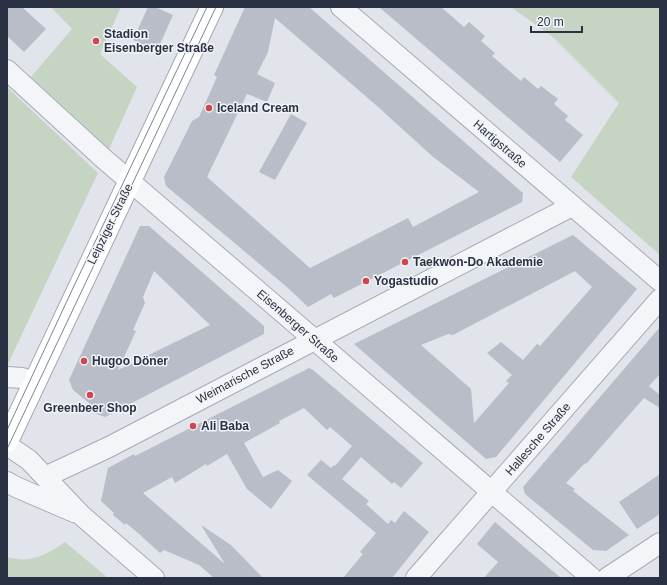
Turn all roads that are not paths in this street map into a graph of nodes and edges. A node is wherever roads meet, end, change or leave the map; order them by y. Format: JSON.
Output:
{"nodes":[{"id":1,"x":212,"y":7,"type":"edge"},
{"id":2,"x":341,"y":7,"type":"edge"},
{"id":3,"x":7,"y":70,"type":"edge"},
{"id":4,"x":130,"y":181,"type":"junction"},
{"id":5,"x":572,"y":206,"type":"junction"},
{"id":6,"x":660,"y":281,"type":"edge"},
{"id":7,"x":660,"y":299,"type":"edge"},
{"id":8,"x":315,"y":340,"type":"junction"},
{"id":9,"x":7,"y":378,"type":"edge"},
{"id":10,"x":35,"y":382,"type":"junction"},
{"id":11,"x":7,"y":441,"type":"edge"},
{"id":12,"x":7,"y":445,"type":"edge"},
{"id":13,"x":45,"y":477,"type":"junction"},
{"id":14,"x":7,"y":482,"type":"edge"},
{"id":15,"x":492,"y":491,"type":"junction"},
{"id":16,"x":81,"y":515,"type":"junction"},
{"id":17,"x":660,"y":543,"type":"edge"},
{"id":18,"x":154,"y":578,"type":"edge"},
{"id":19,"x":416,"y":578,"type":"edge"},
{"id":20,"x":592,"y":578,"type":"edge"},
{"id":21,"x":607,"y":578,"type":"edge"}],
"edges":[{"from":1,"to":4,"type":"main road","name":"Leipziger Straße"},
{"from":2,"to":5,"type":"street","name":"Hartigstraße"},
{"from":3,"to":4,"type":"street","name":"Eisenberger Straße"},
{"from":4,"to":8,"type":"street","name":"Eisenberger Straße"},
{"from":4,"to":10,"type":"main road","name":"Leipziger Straße"},
{"from":5,"to":6,"type":"street","name":"Hartigstraße"},
{"from":5,"to":8,"type":"street","name":"Weimarische Straße"},
{"from":7,"to":15,"type":"street","name":"Hallesche Straße"},
{"from":8,"to":13,"type":"street","name":"Weimarische Straße"},
{"from":8,"to":15,"type":"street","name":"Eisenberger Straße"},
{"from":9,"to":10,"type":"street"},
{"from":10,"to":11,"type":"main road","name":"Leipziger Straße"},
{"from":12,"to":13,"type":"street"},
{"from":13,"to":16,"type":"street"},
{"from":14,"to":16,"type":"street"},
{"from":15,"to":19,"type":"street","name":"Hallesche Straße"},
{"from":15,"to":20,"type":"street","name":"Eisenberger Straße"},
{"from":16,"to":18,"type":"street"},
{"from":17,"to":21,"type":"street"}]}
